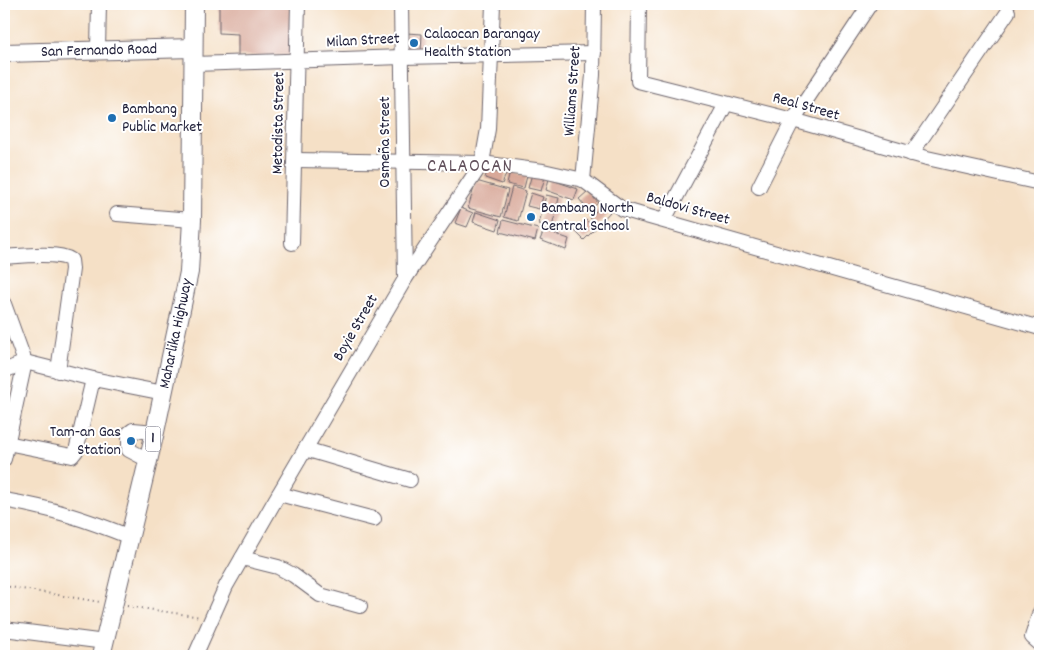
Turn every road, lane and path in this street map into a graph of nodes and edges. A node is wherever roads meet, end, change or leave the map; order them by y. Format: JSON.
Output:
{"nodes":[{"id":1,"x":99,"y":4,"type":"edge"},
{"id":2,"x":194,"y":4,"type":"edge"},
{"id":3,"x":298,"y":4,"type":"edge"},
{"id":4,"x":402,"y":4,"type":"edge"},
{"id":5,"x":493,"y":4,"type":"edge"},
{"id":6,"x":594,"y":4,"type":"edge"},
{"id":7,"x":639,"y":4,"type":"edge"},
{"id":8,"x":870,"y":4,"type":"edge"},
{"id":9,"x":1008,"y":12,"type":"dead end"},
{"id":10,"x":98,"y":49,"type":"junction"},
{"id":11,"x":594,"y":53,"type":"junction"},
{"id":12,"x":4,"y":54,"type":"edge"},
{"id":13,"x":193,"y":56,"type":"junction"},
{"id":14,"x":402,"y":56,"type":"junction"},
{"id":15,"x":490,"y":56,"type":"junction"},
{"id":16,"x":298,"y":62,"type":"junction"},
{"id":17,"x":726,"y":104,"type":"junction"},
{"id":18,"x":793,"y":120,"type":"junction"},
{"id":19,"x":911,"y":154,"type":"junction"},
{"id":20,"x":296,"y":160,"type":"junction"},
{"id":21,"x":402,"y":162,"type":"junction"},
{"id":22,"x":482,"y":163,"type":"junction"},
{"id":23,"x":582,"y":180,"type":"junction"},
{"id":24,"x":1040,"y":183,"type":"edge"},
{"id":25,"x":759,"y":187,"type":"dead end"},
{"id":26,"x":117,"y":214,"type":"dead end"},
{"id":27,"x":192,"y":220,"type":"junction"},
{"id":28,"x":664,"y":220,"type":"junction"},
{"id":29,"x":292,"y":243,"type":"dead end"},
{"id":30,"x":4,"y":257,"type":"edge"},
{"id":31,"x":405,"y":279,"type":"junction"},
{"id":32,"x":4,"y":304,"type":"edge"},
{"id":33,"x":1040,"y":328,"type":"edge"},
{"id":34,"x":25,"y":362,"type":"junction"},
{"id":35,"x":4,"y":371,"type":"edge"},
{"id":36,"x":58,"y":371,"type":"junction"},
{"id":37,"x":93,"y":379,"type":"junction"},
{"id":38,"x":164,"y":393,"type":"junction"},
{"id":39,"x":155,"y":432,"type":"junction"},
{"id":40,"x":7,"y":443,"type":"junction"},
{"id":41,"x":305,"y":449,"type":"junction"},
{"id":42,"x":4,"y":459,"type":"edge"},
{"id":43,"x":148,"y":460,"type":"junction"},
{"id":44,"x":410,"y":480,"type":"dead end"},
{"id":45,"x":279,"y":494,"type":"junction"},
{"id":46,"x":4,"y":500,"type":"edge"},
{"id":47,"x":374,"y":520,"type":"dead end"},
{"id":48,"x":130,"y":537,"type":"junction"},
{"id":49,"x":242,"y":558,"type":"junction"},
{"id":50,"x":4,"y":586,"type":"edge"},
{"id":51,"x":114,"y":603,"type":"junction"},
{"id":52,"x":360,"y":606,"type":"dead end"},
{"id":53,"x":1040,"y":612,"type":"edge"},
{"id":54,"x":211,"y":619,"type":"junction"},
{"id":55,"x":4,"y":629,"type":"edge"},
{"id":56,"x":1040,"y":644,"type":"edge"},
{"id":57,"x":103,"y":649,"type":"edge"},
{"id":58,"x":195,"y":656,"type":"edge"}],
"edges":[{"from":1,"to":10,"type":"street"},
{"from":2,"to":13,"type":"main road","name":"Maharlika Highway","number":"1"},
{"from":3,"to":16,"type":"street","name":"Metodista Street"},
{"from":4,"to":14,"type":"street","name":"Osmeña Street"},
{"from":5,"to":15,"type":"street","name":"Boyie Street"},
{"from":6,"to":11,"type":"street","name":"Williams Street"},
{"from":7,"to":17,"type":"street","name":"Real Street"},
{"from":8,"to":18,"type":"street"},
{"from":9,"to":19,"type":"street"},
{"from":10,"to":12,"type":"main road","name":"San Fernando Road"},
{"from":10,"to":13,"type":"main road","name":"San Fernando Road"},
{"from":11,"to":15,"type":"street","name":"Milan Street"},
{"from":11,"to":23,"type":"street","name":"Williams Street"},
{"from":13,"to":16,"type":"street","name":"Milan Street"},
{"from":13,"to":27,"type":"main road","name":"Maharlika Highway","number":"1"},
{"from":14,"to":15,"type":"street","name":"Milan Street"},
{"from":14,"to":16,"type":"street","name":"Milan Street"},
{"from":14,"to":21,"type":"street","name":"Osmeña Street"},
{"from":15,"to":22,"type":"street","name":"Boyie Street"},
{"from":16,"to":20,"type":"street","name":"Metodista Street"},
{"from":17,"to":18,"type":"street","name":"Real Street"},
{"from":17,"to":28,"type":"street"},
{"from":18,"to":19,"type":"street","name":"Real Street"},
{"from":18,"to":25,"type":"street"},
{"from":19,"to":24,"type":"street","name":"Real Street"},
{"from":20,"to":21,"type":"street","name":"Baldovi Street"},
{"from":20,"to":29,"type":"street","name":"Metodista Street"},
{"from":21,"to":22,"type":"street","name":"Baldovi Street"},
{"from":21,"to":31,"type":"street","name":"Osmeña Street"},
{"from":22,"to":23,"type":"street","name":"Baldovi Street"},
{"from":22,"to":31,"type":"street","name":"Boyie Street"},
{"from":23,"to":28,"type":"street","name":"Baldovi Street"},
{"from":26,"to":27,"type":"street"},
{"from":27,"to":38,"type":"main road","name":"Maharlika Highway","number":"1"},
{"from":28,"to":33,"type":"street","name":"Baldovi Street"},
{"from":30,"to":36,"type":"street"},
{"from":31,"to":41,"type":"street","name":"Boyie Street"},
{"from":32,"to":34,"type":"street"},
{"from":34,"to":35,"type":"street"},
{"from":34,"to":36,"type":"street"},
{"from":34,"to":40,"type":"street"},
{"from":36,"to":37,"type":"street"},
{"from":37,"to":38,"type":"street"},
{"from":37,"to":40,"type":"street"},
{"from":38,"to":39,"type":"main road","name":"Maharlika Highway","number":"1"},
{"from":39,"to":43,"type":"main road","name":"Maharlika Highway","number":"1"},
{"from":39,"to":43,"type":"street"},
{"from":40,"to":42,"type":"street"},
{"from":41,"to":44,"type":"street"},
{"from":41,"to":45,"type":"street","name":"Boyie Street"},
{"from":43,"to":48,"type":"main road","name":"Maharlika Highway","number":"1"},
{"from":45,"to":47,"type":"street"},
{"from":45,"to":49,"type":"street","name":"Boyie Street"},
{"from":46,"to":48,"type":"street"},
{"from":48,"to":51,"type":"main road","name":"Maharlika Highway","number":"1"},
{"from":49,"to":52,"type":"street"},
{"from":49,"to":54,"type":"street","name":"Boyie Street"},
{"from":50,"to":51,"type":"path"},
{"from":51,"to":54,"type":"path"},
{"from":51,"to":57,"type":"main road","name":"Maharlika Highway","number":"1"},
{"from":53,"to":56,"type":"street"},
{"from":54,"to":58,"type":"street","name":"Boyie Street"},
{"from":55,"to":57,"type":"street"}]}
